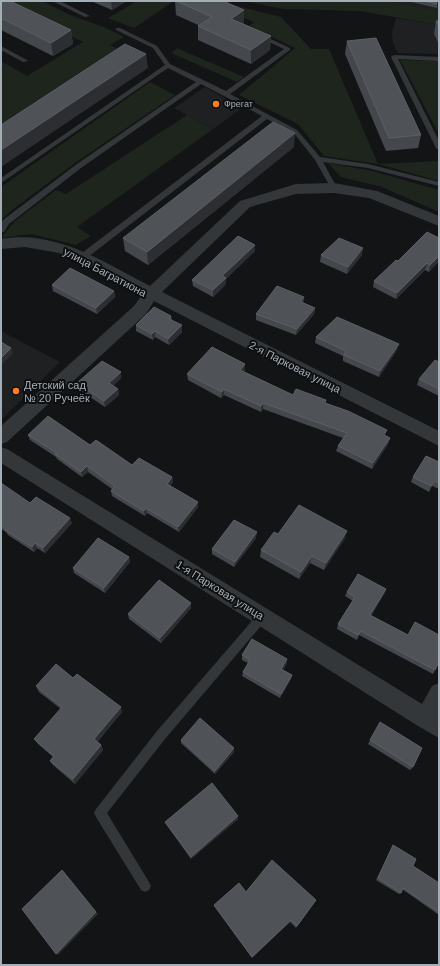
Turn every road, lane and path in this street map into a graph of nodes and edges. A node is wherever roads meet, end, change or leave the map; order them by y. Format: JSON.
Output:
{"nodes":[{"id":1,"x":55,"y":1,"type":"edge"},
{"id":2,"x":87,"y":16,"type":"dead end"},
{"id":3,"x":118,"y":29,"type":"dead end"},
{"id":4,"x":251,"y":31,"type":"edge"},
{"id":5,"x":1,"y":48,"type":"edge"},
{"id":6,"x":439,"y":58,"type":"edge"},
{"id":7,"x":25,"y":61,"type":"dead end"},
{"id":8,"x":168,"y":65,"type":"junction"},
{"id":9,"x":201,"y":81,"type":"junction"},
{"id":10,"x":226,"y":94,"type":"junction"},
{"id":11,"x":266,"y":116,"type":"junction"},
{"id":12,"x":439,"y":148,"type":"edge"},
{"id":13,"x":318,"y":159,"type":"junction"},
{"id":14,"x":1,"y":181,"type":"edge"},
{"id":15,"x":439,"y":184,"type":"edge"},
{"id":16,"x":334,"y":188,"type":"junction"},
{"id":17,"x":439,"y":221,"type":"edge"},
{"id":18,"x":1,"y":230,"type":"edge"},
{"id":19,"x":1,"y":244,"type":"edge"},
{"id":20,"x":80,"y":258,"type":"junction"},
{"id":21,"x":151,"y":294,"type":"junction"},
{"id":22,"x":1,"y":437,"type":"edge"},
{"id":23,"x":439,"y":439,"type":"edge"},
{"id":24,"x":1,"y":454,"type":"edge"},
{"id":25,"x":262,"y":617,"type":"junction"},
{"id":26,"x":439,"y":693,"type":"edge"},
{"id":27,"x":433,"y":723,"type":"edge"},
{"id":28,"x":146,"y":886,"type":"dead end"}],
"edges":[{"from":1,"to":2,"type":"lane"},
{"from":3,"to":8,"type":"lane"},
{"from":4,"to":10,"type":"lane"},
{"from":5,"to":7,"type":"lane"},
{"from":6,"to":12,"type":"lane"},
{"from":8,"to":9,"type":"lane"},
{"from":8,"to":14,"type":"lane"},
{"from":9,"to":10,"type":"lane"},
{"from":9,"to":18,"type":"lane"},
{"from":10,"to":11,"type":"lane"},
{"from":11,"to":13,"type":"lane"},
{"from":11,"to":20,"type":"lane"},
{"from":13,"to":15,"type":"lane"},
{"from":13,"to":16,"type":"lane"},
{"from":16,"to":17,"type":"street"},
{"from":16,"to":21,"type":"street"},
{"from":19,"to":20,"type":"street","name":"улица Багратиона"},
{"from":20,"to":21,"type":"street","name":"улица Багратиона"},
{"from":21,"to":22,"type":"street","name":"улица Багратиона"},
{"from":21,"to":23,"type":"street","name":"2-я Парковая улица"},
{"from":24,"to":25,"type":"street","name":"1-я Парковая улица"},
{"from":25,"to":27,"type":"street","name":"1-я Парковая улица"},
{"from":25,"to":28,"type":"lane"},
{"from":26,"to":27,"type":"street"}]}
